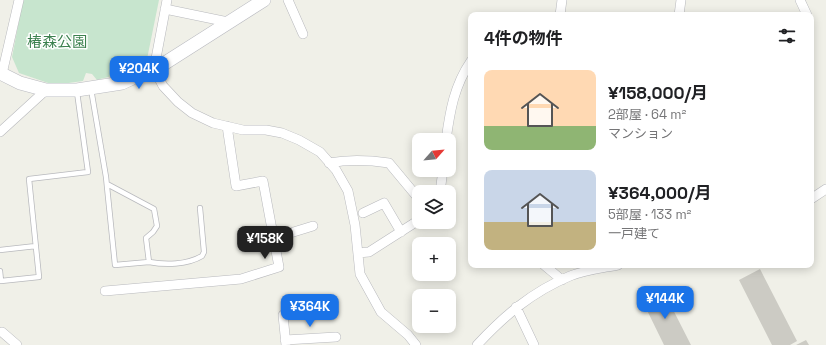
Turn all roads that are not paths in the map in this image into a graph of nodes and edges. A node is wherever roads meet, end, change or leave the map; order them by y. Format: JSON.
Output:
{"nodes":[{"id":1,"x":18,"y":0,"type":"edge"},
{"id":2,"x":264,"y":0,"type":"edge"},
{"id":3,"x":288,"y":0,"type":"edge"},
{"id":4,"x":562,"y":0,"type":"edge"},
{"id":5,"x":681,"y":0,"type":"edge"},
{"id":6,"x":800,"y":0,"type":"edge"},
{"id":7,"x":166,"y":5,"type":"edge"},
{"id":8,"x":560,"y":12,"type":"edge"},
{"id":9,"x":679,"y":12,"type":"edge"},
{"id":10,"x":806,"y":12,"type":"edge"},
{"id":11,"x":228,"y":22,"type":"junction"},
{"id":12,"x":303,"y":34,"type":"dead end"},
{"id":13,"x":468,"y":66,"type":"edge"},
{"id":14,"x":154,"y":69,"type":"junction"},
{"id":15,"x":1,"y":74,"type":"edge"},
{"id":16,"x":91,"y":88,"type":"junction"},
{"id":17,"x":46,"y":90,"type":"junction"},
{"id":18,"x":77,"y":90,"type":"junction"},
{"id":19,"x":226,"y":126,"type":"junction"},
{"id":20,"x":0,"y":132,"type":"edge"},
{"id":21,"x":447,"y":133,"type":"edge"},
{"id":22,"x":329,"y":163,"type":"junction"},
{"id":23,"x":107,"y":184,"type":"junction"},
{"id":24,"x":826,"y":189,"type":"edge"},
{"id":25,"x":412,"y":191,"type":"edge"},
{"id":26,"x":814,"y":197,"type":"edge"},
{"id":27,"x":200,"y":208,"type":"dead end"},
{"id":28,"x":363,"y":213,"type":"dead end"},
{"id":29,"x":412,"y":225,"type":"edge"},
{"id":30,"x":313,"y":226,"type":"dead end"},
{"id":31,"x":401,"y":232,"type":"junction"},
{"id":32,"x":274,"y":238,"type":"junction"},
{"id":33,"x":36,"y":246,"type":"junction"},
{"id":34,"x":0,"y":250,"type":"edge"},
{"id":35,"x":358,"y":253,"type":"junction"},
{"id":36,"x":149,"y":262,"type":"junction"},
{"id":37,"x":548,"y":268,"type":"edge"},
{"id":38,"x":605,"y":268,"type":"edge"},
{"id":39,"x":0,"y":271,"type":"edge"},
{"id":40,"x":562,"y":280,"type":"junction"},
{"id":41,"x":105,"y":290,"type":"dead end"},
{"id":42,"x":516,"y":307,"type":"junction"},
{"id":43,"x":283,"y":315,"type":"dead end"},
{"id":44,"x":2,"y":332,"type":"dead end"},
{"id":45,"x":336,"y":337,"type":"dead end"},
{"id":46,"x":285,"y":343,"type":"edge"},
{"id":47,"x":17,"y":345,"type":"edge"},
{"id":48,"x":416,"y":345,"type":"edge"},
{"id":49,"x":477,"y":345,"type":"edge"},
{"id":50,"x":534,"y":345,"type":"edge"}],
"edges":[{"from":1,"to":15,"type":"street"},
{"from":2,"to":11,"type":"street"},
{"from":3,"to":12,"type":"street"},
{"from":4,"to":8,"type":"street"},
{"from":5,"to":9,"type":"street"},
{"from":6,"to":10,"type":"street"},
{"from":7,"to":11,"type":"street"},
{"from":7,"to":14,"type":"street"},
{"from":11,"to":14,"type":"street"},
{"from":13,"to":21,"type":"street"},
{"from":14,"to":16,"type":"street"},
{"from":14,"to":19,"type":"street"},
{"from":15,"to":17,"type":"street"},
{"from":16,"to":18,"type":"street"},
{"from":16,"to":23,"type":"lane"},
{"from":17,"to":18,"type":"street"},
{"from":17,"to":20,"type":"street"},
{"from":18,"to":33,"type":"lane"},
{"from":19,"to":22,"type":"street"},
{"from":19,"to":32,"type":"street"},
{"from":22,"to":25,"type":"street"},
{"from":22,"to":35,"type":"street"},
{"from":23,"to":36,"type":"lane"},
{"from":23,"to":36,"type":"lane"},
{"from":24,"to":26,"type":"street"},
{"from":27,"to":36,"type":"lane"},
{"from":28,"to":31,"type":"street"},
{"from":29,"to":31,"type":"street"},
{"from":30,"to":32,"type":"street"},
{"from":31,"to":35,"type":"street"},
{"from":32,"to":41,"type":"street"},
{"from":33,"to":34,"type":"lane"},
{"from":33,"to":39,"type":"lane"},
{"from":35,"to":48,"type":"street"},
{"from":37,"to":40,"type":"street"},
{"from":38,"to":40,"type":"street"},
{"from":40,"to":42,"type":"street"},
{"from":42,"to":49,"type":"street"},
{"from":42,"to":50,"type":"street"},
{"from":43,"to":46,"type":"street"},
{"from":44,"to":47,"type":"street"},
{"from":45,"to":46,"type":"street"}]}
